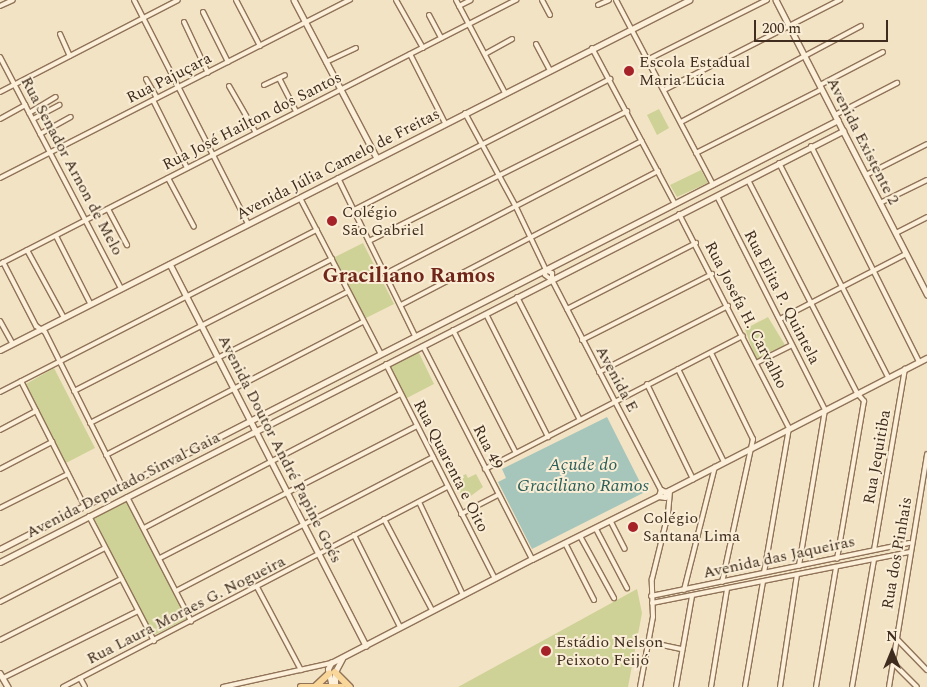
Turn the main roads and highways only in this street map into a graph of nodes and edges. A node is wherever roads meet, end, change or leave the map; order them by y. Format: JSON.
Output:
{"nodes":[{"id":1,"x":316,"y":686,"type":"edge"},
{"id":2,"x":301,"y":687,"type":"edge"},
{"id":3,"x":333,"y":687,"type":"edge"},
{"id":4,"x":342,"y":687,"type":"edge"},
{"id":5,"x":350,"y":687,"type":"edge"}],
"edges":[{"from":1,"to":2,"type":"main road"},
{"from":1,"to":3,"type":"main road"},
{"from":1,"to":5,"type":"main road"},
{"from":3,"to":4,"type":"main road"}]}
